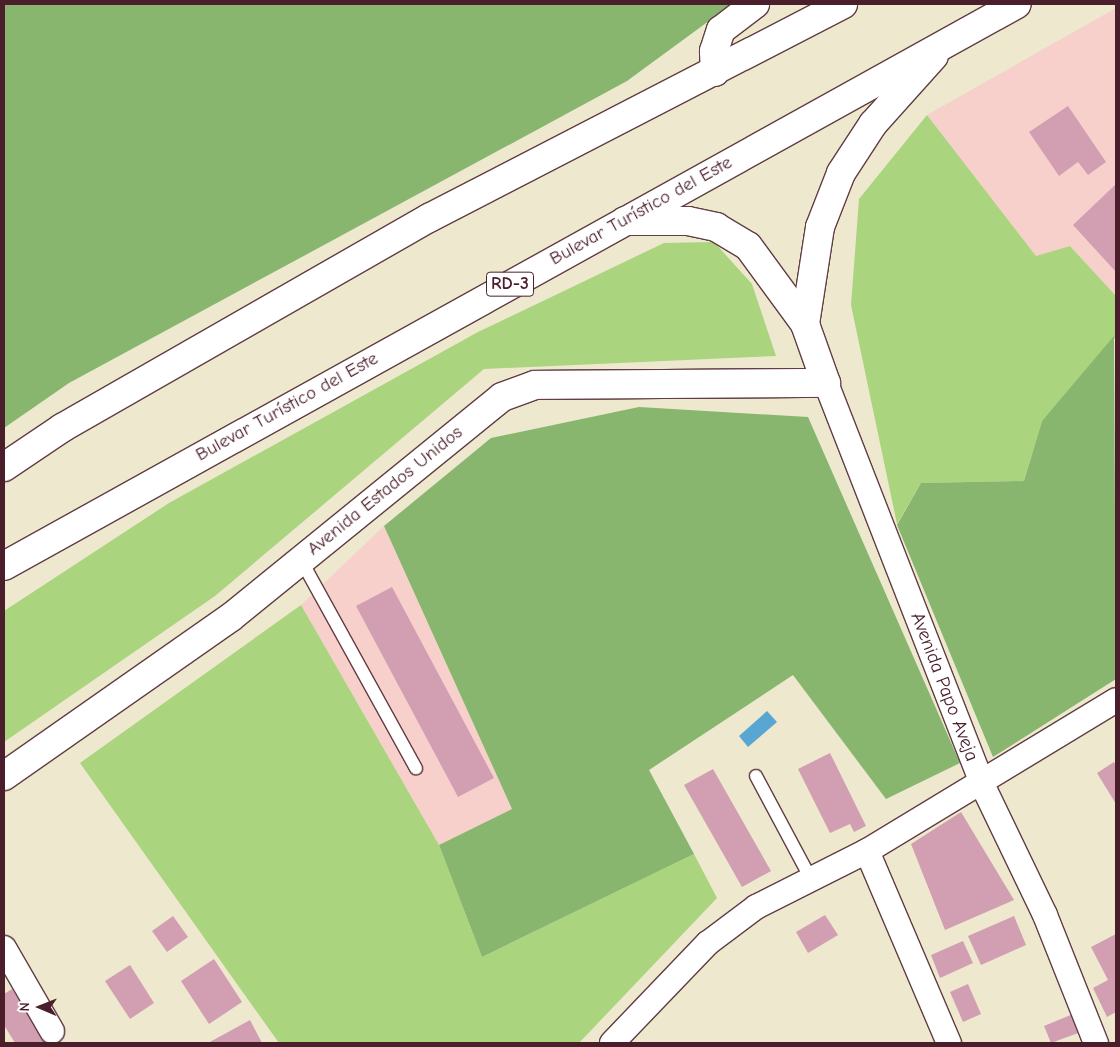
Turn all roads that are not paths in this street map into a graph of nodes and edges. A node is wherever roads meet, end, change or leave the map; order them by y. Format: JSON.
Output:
{"nodes":[{"id":1,"x":756,"y":4,"type":"edge"},
{"id":2,"x":843,"y":4,"type":"edge"},
{"id":3,"x":1017,"y":4,"type":"edge"},
{"id":4,"x":947,"y":42,"type":"junction"},
{"id":5,"x":715,"y":72,"type":"junction"},
{"id":6,"x":622,"y":222,"type":"junction"},
{"id":7,"x":805,"y":324,"type":"junction"},
{"id":8,"x":826,"y":384,"type":"junction"},
{"id":9,"x":4,"y":467,"type":"edge"},
{"id":10,"x":301,"y":560,"type":"junction"},
{"id":11,"x":4,"y":566,"type":"edge"},
{"id":12,"x":1116,"y":700,"type":"edge"},
{"id":13,"x":416,"y":768,"type":"dead end"},
{"id":14,"x":4,"y":776,"type":"edge"},
{"id":15,"x":756,"y":776,"type":"dead end"},
{"id":16,"x":982,"y":784,"type":"junction"},
{"id":17,"x":867,"y":851,"type":"junction"},
{"id":18,"x":811,"y":879,"type":"junction"},
{"id":19,"x":4,"y":948,"type":"edge"},
{"id":20,"x":52,"y":1031,"type":"dead end"},
{"id":21,"x":612,"y":1043,"type":"edge"},
{"id":22,"x":950,"y":1043,"type":"edge"},
{"id":23,"x":1096,"y":1043,"type":"edge"}],
"edges":[{"from":1,"to":5,"type":"main road"},
{"from":2,"to":5,"type":"main road"},
{"from":3,"to":4,"type":"main road","name":"Bulevar Turístico del Este","number":"RD-3"},
{"from":4,"to":6,"type":"main road","name":"Bulevar Turístico del Este","number":"RD-3"},
{"from":4,"to":7,"type":"main road"},
{"from":5,"to":9,"type":"main road"},
{"from":6,"to":7,"type":"main road"},
{"from":6,"to":11,"type":"main road","name":"Bulevar Turístico del Este","number":"RD-3"},
{"from":7,"to":8,"type":"main road","name":"Avenida Papo Aveja"},
{"from":8,"to":10,"type":"main road","name":"Avenida Estados Unidos"},
{"from":8,"to":16,"type":"street","name":"Avenida Papo Aveja"},
{"from":10,"to":13,"type":"lane"},
{"from":10,"to":14,"type":"main road","name":"Avenida Estados Unidos"},
{"from":12,"to":16,"type":"street"},
{"from":15,"to":18,"type":"lane"},
{"from":16,"to":17,"type":"street"},
{"from":16,"to":23,"type":"street","name":"Avenida Papo Aveja"},
{"from":17,"to":18,"type":"street"},
{"from":17,"to":22,"type":"street"},
{"from":18,"to":21,"type":"street"},
{"from":19,"to":20,"type":"street"}]}
